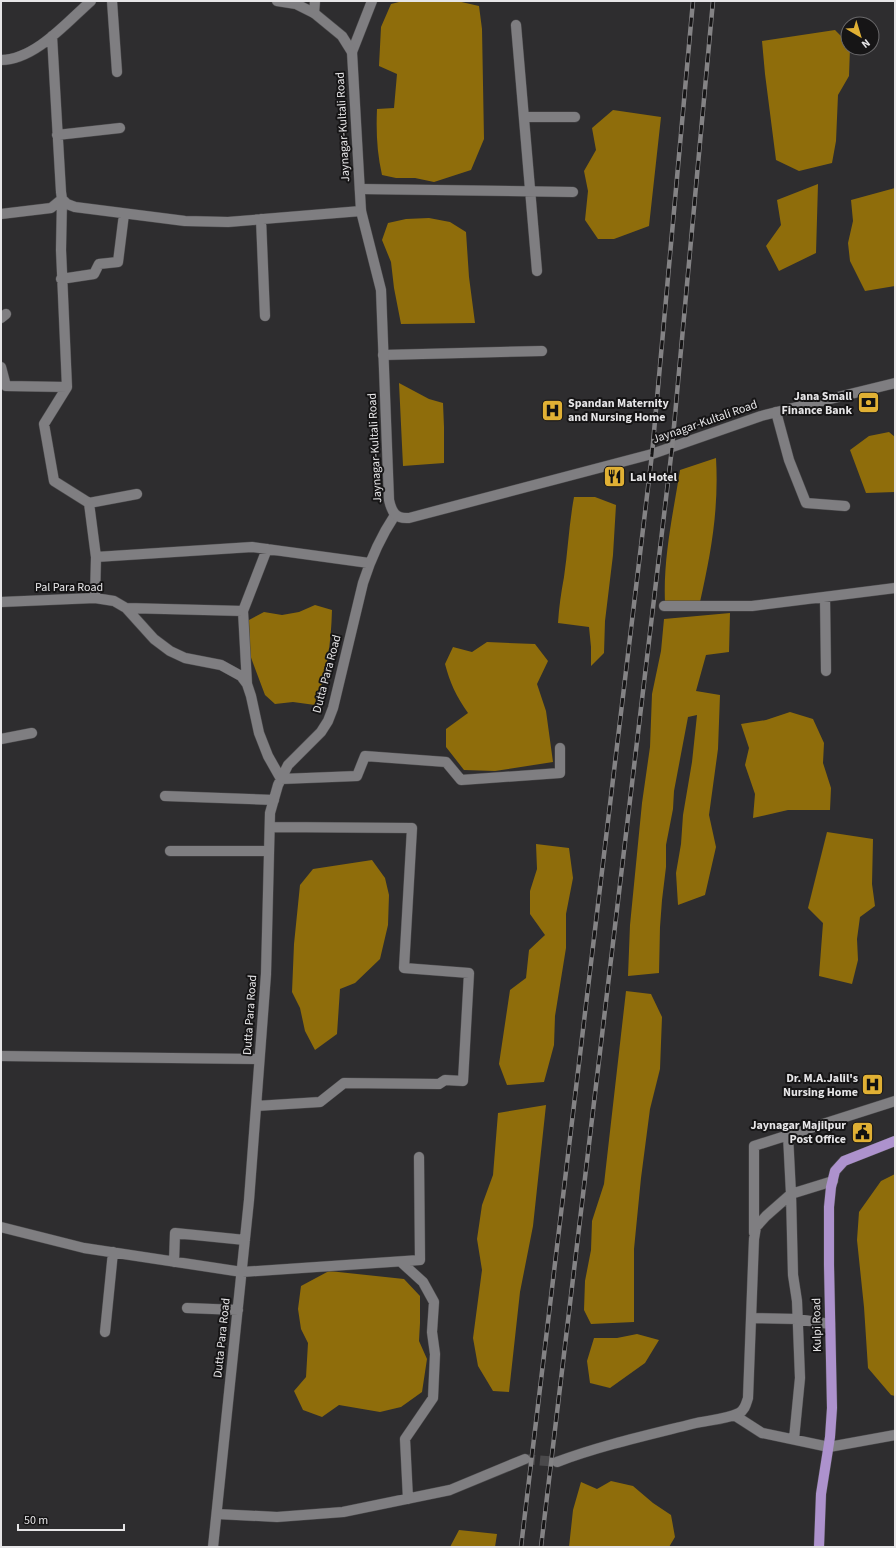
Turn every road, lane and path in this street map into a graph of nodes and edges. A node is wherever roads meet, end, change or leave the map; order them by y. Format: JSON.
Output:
{"nodes":[{"id":1,"x":91,"y":1,"type":"edge"},
{"id":2,"x":112,"y":1,"type":"edge"},
{"id":3,"x":277,"y":1,"type":"edge"},
{"id":4,"x":315,"y":1,"type":"edge"},
{"id":5,"x":372,"y":1,"type":"edge"},
{"id":6,"x":314,"y":13,"type":"junction"},
{"id":7,"x":516,"y":25,"type":"dead end"},
{"id":8,"x":52,"y":36,"type":"junction"},
{"id":9,"x":352,"y":52,"type":"junction"},
{"id":10,"x":1,"y":60,"type":"edge"},
{"id":11,"x":116,"y":72,"type":"dead end"},
{"id":12,"x":524,"y":117,"type":"junction"},
{"id":13,"x":575,"y":117,"type":"dead end"},
{"id":14,"x":120,"y":128,"type":"dead end"},
{"id":15,"x":58,"y":135,"type":"junction"},
{"id":16,"x":360,"y":189,"type":"junction"},
{"id":17,"x":530,"y":191,"type":"junction"},
{"id":18,"x":573,"y":192,"type":"dead end"},
{"id":19,"x":62,"y":199,"type":"junction"},
{"id":20,"x":361,"y":211,"type":"junction"},
{"id":21,"x":1,"y":214,"type":"edge"},
{"id":22,"x":124,"y":214,"type":"junction"},
{"id":23,"x":261,"y":219,"type":"junction"},
{"id":24,"x":536,"y":271,"type":"dead end"},
{"id":25,"x":62,"y":279,"type":"junction"},
{"id":26,"x":265,"y":316,"type":"dead end"},
{"id":27,"x":542,"y":351,"type":"dead end"},
{"id":28,"x":383,"y":355,"type":"junction"},
{"id":29,"x":1,"y":367,"type":"edge"},
{"id":30,"x":895,"y":383,"type":"edge"},
{"id":31,"x":67,"y":386,"type":"junction"},
{"id":32,"x":776,"y":412,"type":"junction"},
{"id":33,"x":137,"y":494,"type":"dead end"},
{"id":34,"x":88,"y":503,"type":"junction"},
{"id":35,"x":845,"y":506,"type":"dead end"},
{"id":36,"x":395,"y":515,"type":"junction"},
{"id":37,"x":267,"y":549,"type":"junction"},
{"id":38,"x":96,"y":556,"type":"junction"},
{"id":39,"x":369,"y":563,"type":"junction"},
{"id":40,"x":895,"y":588,"type":"edge"},
{"id":41,"x":825,"y":597,"type":"junction"},
{"id":42,"x":95,"y":598,"type":"junction"},
{"id":43,"x":1,"y":602,"type":"edge"},
{"id":44,"x":664,"y":606,"type":"dead end"},
{"id":45,"x":126,"y":608,"type":"junction"},
{"id":46,"x":243,"y":611,"type":"junction"},
{"id":47,"x":826,"y":671,"type":"dead end"},
{"id":48,"x":247,"y":684,"type":"junction"},
{"id":49,"x":32,"y":733,"type":"dead end"},
{"id":50,"x":1,"y":739,"type":"edge"},
{"id":51,"x":560,"y":748,"type":"dead end"},
{"id":52,"x":281,"y":779,"type":"junction"},
{"id":53,"x":165,"y":796,"type":"dead end"},
{"id":54,"x":274,"y":800,"type":"junction"},
{"id":55,"x":270,"y":827,"type":"junction"},
{"id":56,"x":170,"y":851,"type":"dead end"},
{"id":57,"x":269,"y":851,"type":"junction"},
{"id":58,"x":1,"y":1056,"type":"edge"},
{"id":59,"x":259,"y":1059,"type":"junction"},
{"id":60,"x":895,"y":1101,"type":"edge"},
{"id":61,"x":256,"y":1106,"type":"junction"},
{"id":62,"x":788,"y":1135,"type":"junction"},
{"id":63,"x":895,"y":1141,"type":"edge"},
{"id":64,"x":419,"y":1157,"type":"dead end"},
{"id":65,"x":832,"y":1181,"type":"junction"},
{"id":66,"x":791,"y":1194,"type":"junction"},
{"id":67,"x":1,"y":1227,"type":"edge"},
{"id":68,"x":754,"y":1239,"type":"junction"},
{"id":69,"x":245,"y":1240,"type":"junction"},
{"id":70,"x":113,"y":1252,"type":"junction"},
{"id":71,"x":174,"y":1262,"type":"junction"},
{"id":72,"x":402,"y":1262,"type":"junction"},
{"id":73,"x":242,"y":1272,"type":"junction"},
{"id":74,"x":187,"y":1308,"type":"dead end"},
{"id":75,"x":238,"y":1310,"type":"junction"},
{"id":76,"x":751,"y":1318,"type":"junction"},
{"id":77,"x":797,"y":1319,"type":"junction"},
{"id":78,"x":830,"y":1324,"type":"junction"},
{"id":79,"x":105,"y":1332,"type":"dead end"},
{"id":80,"x":734,"y":1415,"type":"junction"},
{"id":81,"x":895,"y":1435,"type":"edge"},
{"id":82,"x":794,"y":1439,"type":"junction"},
{"id":83,"x":829,"y":1447,"type":"junction"},
{"id":84,"x":525,"y":1459,"type":"tunnel mouth"},
{"id":85,"x":557,"y":1462,"type":"tunnel mouth"},
{"id":86,"x":408,"y":1499,"type":"junction"},
{"id":87,"x":217,"y":1514,"type":"junction"},
{"id":88,"x":212,"y":1547,"type":"edge"},
{"id":89,"x":819,"y":1547,"type":"edge"}],
"edges":[{"from":1,"to":8,"type":"street"},
{"from":2,"to":11,"type":"street"},
{"from":3,"to":6,"type":"street","name":"Jaynagar-Kultali Road"},
{"from":4,"to":6,"type":"street"},
{"from":5,"to":9,"type":"street"},
{"from":6,"to":9,"type":"street","name":"Jaynagar-Kultali Road"},
{"from":7,"to":12,"type":"street"},
{"from":8,"to":10,"type":"street"},
{"from":8,"to":15,"type":"street"},
{"from":9,"to":16,"type":"street","name":"Jaynagar-Kultali Road"},
{"from":12,"to":13,"type":"street"},
{"from":12,"to":17,"type":"street"},
{"from":14,"to":15,"type":"street"},
{"from":15,"to":19,"type":"street"},
{"from":16,"to":17,"type":"street"},
{"from":16,"to":20,"type":"street","name":"Jaynagar-Kultali Road"},
{"from":17,"to":18,"type":"street"},
{"from":17,"to":24,"type":"street"},
{"from":19,"to":21,"type":"street"},
{"from":19,"to":22,"type":"street"},
{"from":19,"to":25,"type":"street"},
{"from":20,"to":23,"type":"street"},
{"from":20,"to":28,"type":"street","name":"Jaynagar-Kultali Road"},
{"from":22,"to":23,"type":"street"},
{"from":22,"to":25,"type":"street"},
{"from":23,"to":26,"type":"street"},
{"from":25,"to":31,"type":"street"},
{"from":27,"to":28,"type":"street"},
{"from":28,"to":36,"type":"street","name":"Jaynagar-Kultali Road"},
{"from":29,"to":31,"type":"street"},
{"from":30,"to":32,"type":"street","name":"Jaynagar-Kultali Road"},
{"from":31,"to":34,"type":"street"},
{"from":32,"to":35,"type":"street"},
{"from":32,"to":36,"type":"street","name":"Jaynagar-Kultali Road"},
{"from":33,"to":34,"type":"street"},
{"from":34,"to":38,"type":"street"},
{"from":36,"to":39,"type":"street","name":"Dutta Para Road"},
{"from":37,"to":38,"type":"street"},
{"from":37,"to":39,"type":"street"},
{"from":37,"to":46,"type":"street"},
{"from":38,"to":42,"type":"street"},
{"from":39,"to":52,"type":"street","name":"Dutta Para Road"},
{"from":40,"to":41,"type":"street"},
{"from":41,"to":44,"type":"street"},
{"from":41,"to":47,"type":"street"},
{"from":42,"to":43,"type":"street","name":"Pal Para Road"},
{"from":42,"to":45,"type":"street","name":"Pal Para Road"},
{"from":45,"to":46,"type":"street"},
{"from":45,"to":48,"type":"street","name":"Pal Para Road"},
{"from":46,"to":48,"type":"street"},
{"from":48,"to":52,"type":"street"},
{"from":49,"to":50,"type":"street"},
{"from":51,"to":52,"type":"street"},
{"from":52,"to":54,"type":"street","name":"Dutta Para Road"},
{"from":53,"to":54,"type":"street"},
{"from":54,"to":55,"type":"street","name":"Dutta Para Road"},
{"from":55,"to":57,"type":"street","name":"Dutta Para Road"},
{"from":55,"to":61,"type":"street"},
{"from":56,"to":57,"type":"street"},
{"from":57,"to":59,"type":"street","name":"Dutta Para Road"},
{"from":58,"to":59,"type":"street"},
{"from":59,"to":61,"type":"street","name":"Dutta Para Road"},
{"from":60,"to":62,"type":"street"},
{"from":61,"to":69,"type":"street","name":"Dutta Para Road"},
{"from":62,"to":66,"type":"street"},
{"from":62,"to":68,"type":"street"},
{"from":63,"to":65,"type":"main road","name":"Kulpi Road"},
{"from":64,"to":72,"type":"street"},
{"from":65,"to":66,"type":"street"},
{"from":65,"to":78,"type":"main road","name":"Kulpi Road"},
{"from":66,"to":68,"type":"street"},
{"from":66,"to":77,"type":"street"},
{"from":67,"to":70,"type":"street"},
{"from":68,"to":76,"type":"street"},
{"from":69,"to":71,"type":"street"},
{"from":69,"to":73,"type":"street","name":"Dutta Para Road"},
{"from":70,"to":71,"type":"street"},
{"from":70,"to":79,"type":"street"},
{"from":71,"to":73,"type":"street"},
{"from":72,"to":73,"type":"street"},
{"from":72,"to":86,"type":"street"},
{"from":73,"to":75,"type":"street","name":"Dutta Para Road"},
{"from":74,"to":75,"type":"street"},
{"from":75,"to":87,"type":"street","name":"Dutta Para Road"},
{"from":76,"to":77,"type":"street"},
{"from":76,"to":80,"type":"street"},
{"from":77,"to":78,"type":"street"},
{"from":77,"to":82,"type":"street"},
{"from":78,"to":83,"type":"main road","name":"Kulpi Road"},
{"from":80,"to":82,"type":"street"},
{"from":80,"to":85,"type":"street"},
{"from":81,"to":83,"type":"street"},
{"from":82,"to":83,"type":"street"},
{"from":83,"to":89,"type":"main road","name":"Kulpi Road"},
{"from":84,"to":86,"type":"street"},
{"from":86,"to":87,"type":"street"},
{"from":87,"to":88,"type":"street","name":"Dutta Para Road"}]}
